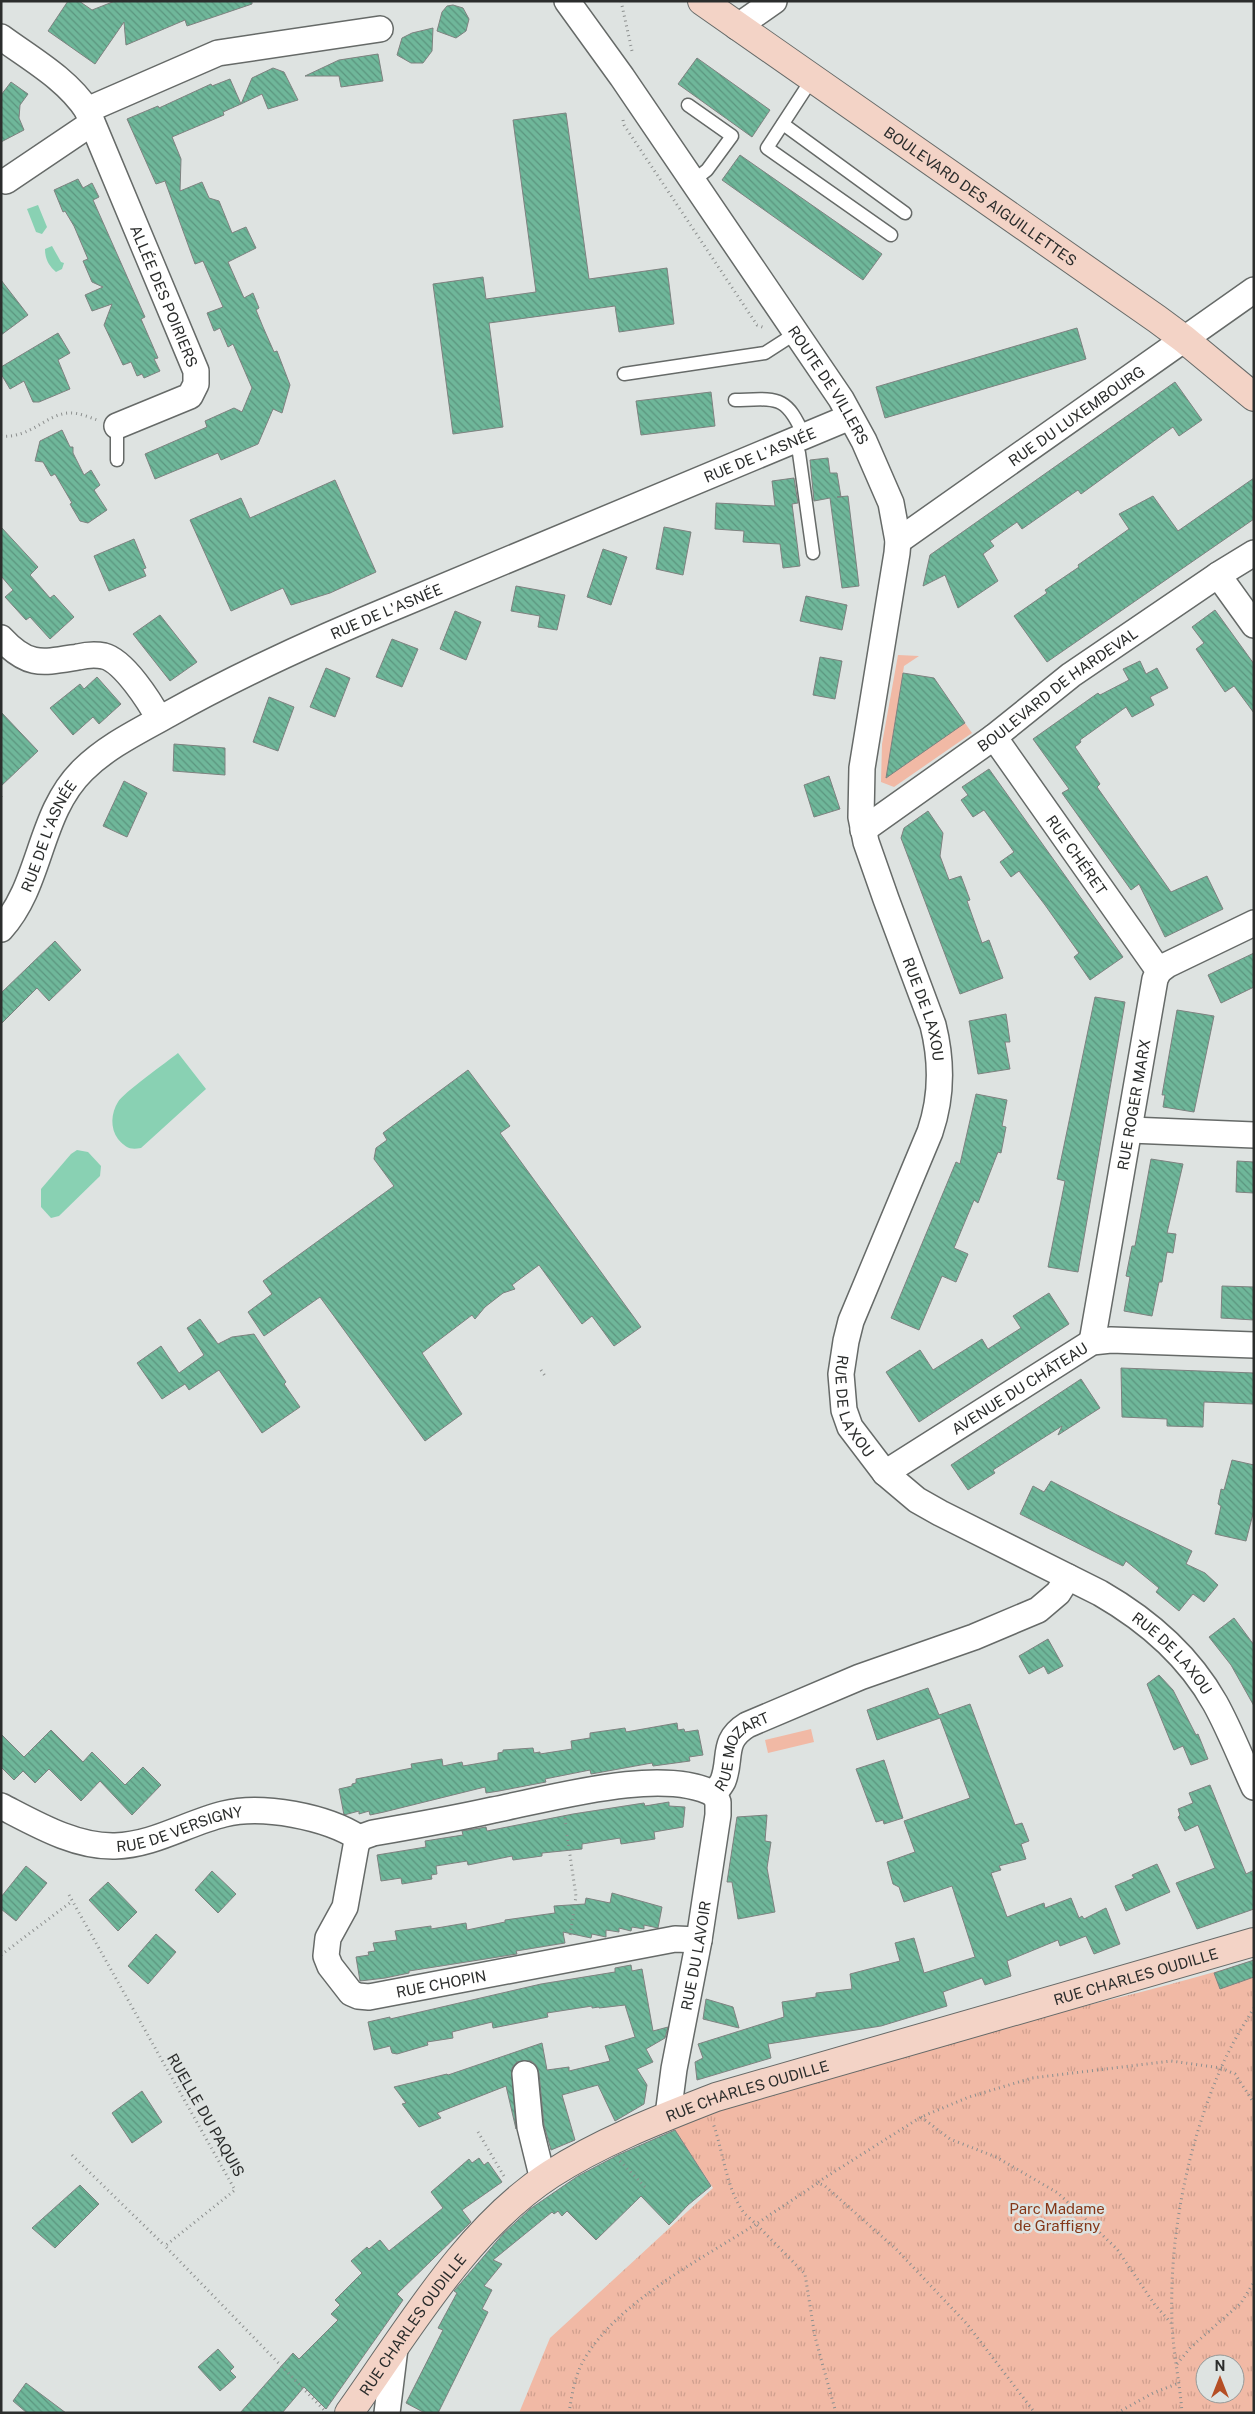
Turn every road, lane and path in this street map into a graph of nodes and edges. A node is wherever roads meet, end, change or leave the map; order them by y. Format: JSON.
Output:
{"nodes":[{"id":1,"x":567,"y":1,"type":"edge"},
{"id":2,"x":621,"y":1,"type":"edge"},
{"id":3,"x":702,"y":1,"type":"edge"},
{"id":4,"x":774,"y":1,"type":"edge"},
{"id":5,"x":737,"y":28,"type":"junction"},
{"id":6,"x":380,"y":29,"type":"dead end"},
{"id":7,"x":1,"y":37,"type":"edge"},
{"id":8,"x":633,"y":59,"type":"dead end"},
{"id":9,"x":812,"y":79,"type":"junction"},
{"id":10,"x":688,"y":105,"type":"dead end"},
{"id":11,"x":90,"y":117,"type":"junction"},
{"id":12,"x":783,"y":124,"type":"junction"},
{"id":13,"x":6,"y":181,"type":"dead end"},
{"id":14,"x":692,"y":181,"type":"junction"},
{"id":15,"x":906,"y":212,"type":"dead end"},
{"id":16,"x":891,"y":235,"type":"dead end"},
{"id":17,"x":1254,"y":290,"type":"edge"},
{"id":18,"x":796,"y":333,"type":"junction"},
{"id":19,"x":1184,"y":339,"type":"junction"},
{"id":20,"x":624,"y":374,"type":"dead end"},
{"id":21,"x":1254,"y":397,"type":"edge"},
{"id":22,"x":736,"y":400,"type":"dead end"},
{"id":23,"x":850,"y":417,"type":"junction"},
{"id":24,"x":117,"y":426,"type":"junction"},
{"id":25,"x":1,"y":436,"type":"edge"},
{"id":26,"x":798,"y":439,"type":"junction"},
{"id":27,"x":117,"y":460,"type":"dead end"},
{"id":28,"x":898,"y":541,"type":"junction"},
{"id":29,"x":813,"y":553,"type":"dead end"},
{"id":30,"x":1254,"y":553,"type":"edge"},
{"id":31,"x":1218,"y":574,"type":"junction"},
{"id":32,"x":1254,"y":625,"type":"edge"},
{"id":33,"x":1,"y":638,"type":"edge"},
{"id":34,"x":159,"y":719,"type":"junction"},
{"id":35,"x":994,"y":737,"type":"junction"},
{"id":36,"x":863,"y":830,"type":"junction"},
{"id":37,"x":8,"y":921,"type":"edge"},
{"id":38,"x":1254,"y":923,"type":"edge"},
{"id":39,"x":1159,"y":971,"type":"junction"},
{"id":40,"x":1130,"y":1130,"type":"junction"},
{"id":41,"x":1254,"y":1135,"type":"edge"},
{"id":42,"x":1092,"y":1342,"type":"junction"},
{"id":43,"x":1254,"y":1345,"type":"edge"},
{"id":44,"x":541,"y":1370,"type":"dead end"},
{"id":45,"x":545,"y":1376,"type":"dead end"},
{"id":46,"x":885,"y":1473,"type":"junction"},
{"id":47,"x":1068,"y":1576,"type":"junction"},
{"id":48,"x":1254,"y":1787,"type":"edge"},
{"id":49,"x":714,"y":1794,"type":"junction"},
{"id":50,"x":1,"y":1806,"type":"edge"},
{"id":51,"x":564,"y":1815,"type":"dead end"},
{"id":52,"x":566,"y":1827,"type":"dead end"},
{"id":53,"x":568,"y":1835,"type":"dead end"},
{"id":54,"x":360,"y":1838,"type":"junction"},
{"id":55,"x":69,"y":1895,"type":"dead end"},
{"id":56,"x":71,"y":1902,"type":"junction"},
{"id":57,"x":570,"y":1933,"type":"dead end"},
{"id":58,"x":699,"y":1940,"type":"junction"},
{"id":59,"x":1254,"y":1942,"type":"edge"},
{"id":60,"x":1,"y":1955,"type":"edge"},
{"id":61,"x":1254,"y":2008,"type":"edge"},
{"id":62,"x":1221,"y":2068,"type":"junction"},
{"id":63,"x":526,"y":2074,"type":"dead end"},
{"id":64,"x":716,"y":2097,"type":"junction"},
{"id":65,"x":1254,"y":2103,"type":"edge"},
{"id":66,"x":668,"y":2115,"type":"junction"},
{"id":67,"x":921,"y":2117,"type":"junction"},
{"id":68,"x":478,"y":2132,"type":"dead end"},
{"id":69,"x":604,"y":2144,"type":"junction"},
{"id":70,"x":72,"y":2156,"type":"dead end"},
{"id":71,"x":543,"y":2180,"type":"junction"},
{"id":72,"x":818,"y":2182,"type":"junction"},
{"id":73,"x":647,"y":2189,"type":"dead end"},
{"id":74,"x":520,"y":2199,"type":"junction"},
{"id":75,"x":756,"y":2224,"type":"junction"},
{"id":76,"x":165,"y":2246,"type":"junction"},
{"id":77,"x":1254,"y":2282,"type":"edge"},
{"id":78,"x":1172,"y":2324,"type":"junction"},
{"id":79,"x":395,"y":2348,"type":"junction"},
{"id":80,"x":1176,"y":2365,"type":"junction"},
{"id":81,"x":1179,"y":2383,"type":"junction"},
{"id":82,"x":326,"y":2413,"type":"edge"},
{"id":83,"x":349,"y":2413,"type":"edge"},
{"id":84,"x":387,"y":2413,"type":"edge"},
{"id":85,"x":569,"y":2413,"type":"edge"},
{"id":86,"x":836,"y":2413,"type":"edge"},
{"id":87,"x":1035,"y":2413,"type":"edge"},
{"id":88,"x":1117,"y":2413,"type":"edge"},
{"id":89,"x":1182,"y":2413,"type":"edge"}],
"edges":[{"from":1,"to":14,"type":"street","name":"ROUTE DE VILLERS"},
{"from":2,"to":8,"type":"path"},
{"from":3,"to":5,"type":"street","name":"BOULEVARD DES AIGUILLETTES"},
{"from":4,"to":5,"type":"street"},
{"from":5,"to":9,"type":"street","name":"BOULEVARD DES AIGUILLETTES"},
{"from":6,"to":11,"type":"street"},
{"from":7,"to":11,"type":"street","name":"ALLÉE DES POIRIERS"},
{"from":9,"to":12,"type":"lane"},
{"from":9,"to":19,"type":"street","name":"BOULEVARD DES AIGUILLETTES"},
{"from":10,"to":14,"type":"lane"},
{"from":11,"to":13,"type":"street"},
{"from":11,"to":24,"type":"street","name":"ALLÉE DES POIRIERS"},
{"from":12,"to":15,"type":"lane"},
{"from":12,"to":16,"type":"lane"},
{"from":14,"to":18,"type":"street","name":"ROUTE DE VILLERS"},
{"from":17,"to":19,"type":"street","name":"RUE DU LUXEMBOURG"},
{"from":18,"to":20,"type":"lane"},
{"from":18,"to":23,"type":"street","name":"ROUTE DE VILLERS"},
{"from":19,"to":21,"type":"street","name":"BOULEVARD DES AIGUILLETTES"},
{"from":19,"to":28,"type":"street","name":"RUE DU LUXEMBOURG"},
{"from":22,"to":26,"type":"lane"},
{"from":23,"to":26,"type":"street","name":"RUE DE L'ASNÉE"},
{"from":23,"to":28,"type":"street","name":"ROUTE DE VILLERS"},
{"from":24,"to":25,"type":"path"},
{"from":24,"to":27,"type":"lane"},
{"from":26,"to":29,"type":"lane"},
{"from":26,"to":34,"type":"street","name":"RUE DE L'ASNÉE"},
{"from":28,"to":36,"type":"street","name":"ROUTE DE VILLERS"},
{"from":30,"to":31,"type":"street","name":"BOULEVARD DE HARDEVAL"},
{"from":31,"to":32,"type":"street"},
{"from":31,"to":35,"type":"street","name":"BOULEVARD DE HARDEVAL"},
{"from":33,"to":34,"type":"street"},
{"from":34,"to":37,"type":"street","name":"RUE DE L'ASNÉE"},
{"from":35,"to":36,"type":"street","name":"BOULEVARD DE HARDEVAL"},
{"from":35,"to":39,"type":"street","name":"RUE CHÉRET"},
{"from":36,"to":46,"type":"street","name":"RUE DE LAXOU"},
{"from":38,"to":39,"type":"street"},
{"from":39,"to":40,"type":"street","name":"RUE ROGER MARX"},
{"from":40,"to":41,"type":"street"},
{"from":40,"to":42,"type":"street","name":"RUE ROGER MARX"},
{"from":42,"to":43,"type":"street","name":"AVENUE DU CHÂTEAU"},
{"from":42,"to":46,"type":"street","name":"AVENUE DU CHÂTEAU"},
{"from":44,"to":45,"type":"path"},
{"from":46,"to":47,"type":"street","name":"RUE DE LAXOU"},
{"from":47,"to":48,"type":"street","name":"RUE DE LAXOU"},
{"from":47,"to":49,"type":"street","name":"RUE MOZART"},
{"from":49,"to":54,"type":"street","name":"RUE MOZART"},
{"from":49,"to":58,"type":"street","name":"RUE DU LAVOIR"},
{"from":50,"to":54,"type":"street","name":"RUE DE VERSIGNY"},
{"from":51,"to":52,"type":"path"},
{"from":53,"to":57,"type":"path"},
{"from":54,"to":58,"type":"street","name":"RUE CHOPIN"},
{"from":55,"to":56,"type":"path"},
{"from":56,"to":60,"type":"path"},
{"from":56,"to":76,"type":"path","name":"RUELLE DU PAQUIS"},
{"from":58,"to":66,"type":"street","name":"RUE DU LAVOIR"},
{"from":59,"to":64,"type":"street","name":"RUE CHARLES OUDILLE"},
{"from":61,"to":62,"type":"path"},
{"from":62,"to":65,"type":"path"},
{"from":62,"to":67,"type":"path"},
{"from":62,"to":78,"type":"path"},
{"from":63,"to":71,"type":"street"},
{"from":64,"to":66,"type":"street","name":"RUE CHARLES OUDILLE"},
{"from":64,"to":75,"type":"path"},
{"from":66,"to":69,"type":"street","name":"RUE CHARLES OUDILLE"},
{"from":67,"to":72,"type":"path"},
{"from":67,"to":78,"type":"path"},
{"from":68,"to":74,"type":"path"},
{"from":69,"to":71,"type":"street","name":"RUE CHARLES OUDILLE"},
{"from":69,"to":73,"type":"path"},
{"from":70,"to":76,"type":"path"},
{"from":71,"to":74,"type":"street","name":"RUE CHARLES OUDILLE"},
{"from":72,"to":75,"type":"path"},
{"from":72,"to":87,"type":"path"},
{"from":74,"to":79,"type":"street","name":"RUE CHARLES OUDILLE"},
{"from":75,"to":85,"type":"path"},
{"from":75,"to":86,"type":"path"},
{"from":76,"to":82,"type":"path"},
{"from":77,"to":80,"type":"path"},
{"from":78,"to":80,"type":"path"},
{"from":79,"to":83,"type":"street","name":"RUE CHARLES OUDILLE"},
{"from":79,"to":84,"type":"street"},
{"from":80,"to":81,"type":"path"},
{"from":81,"to":88,"type":"path"},
{"from":81,"to":89,"type":"path"}]}
